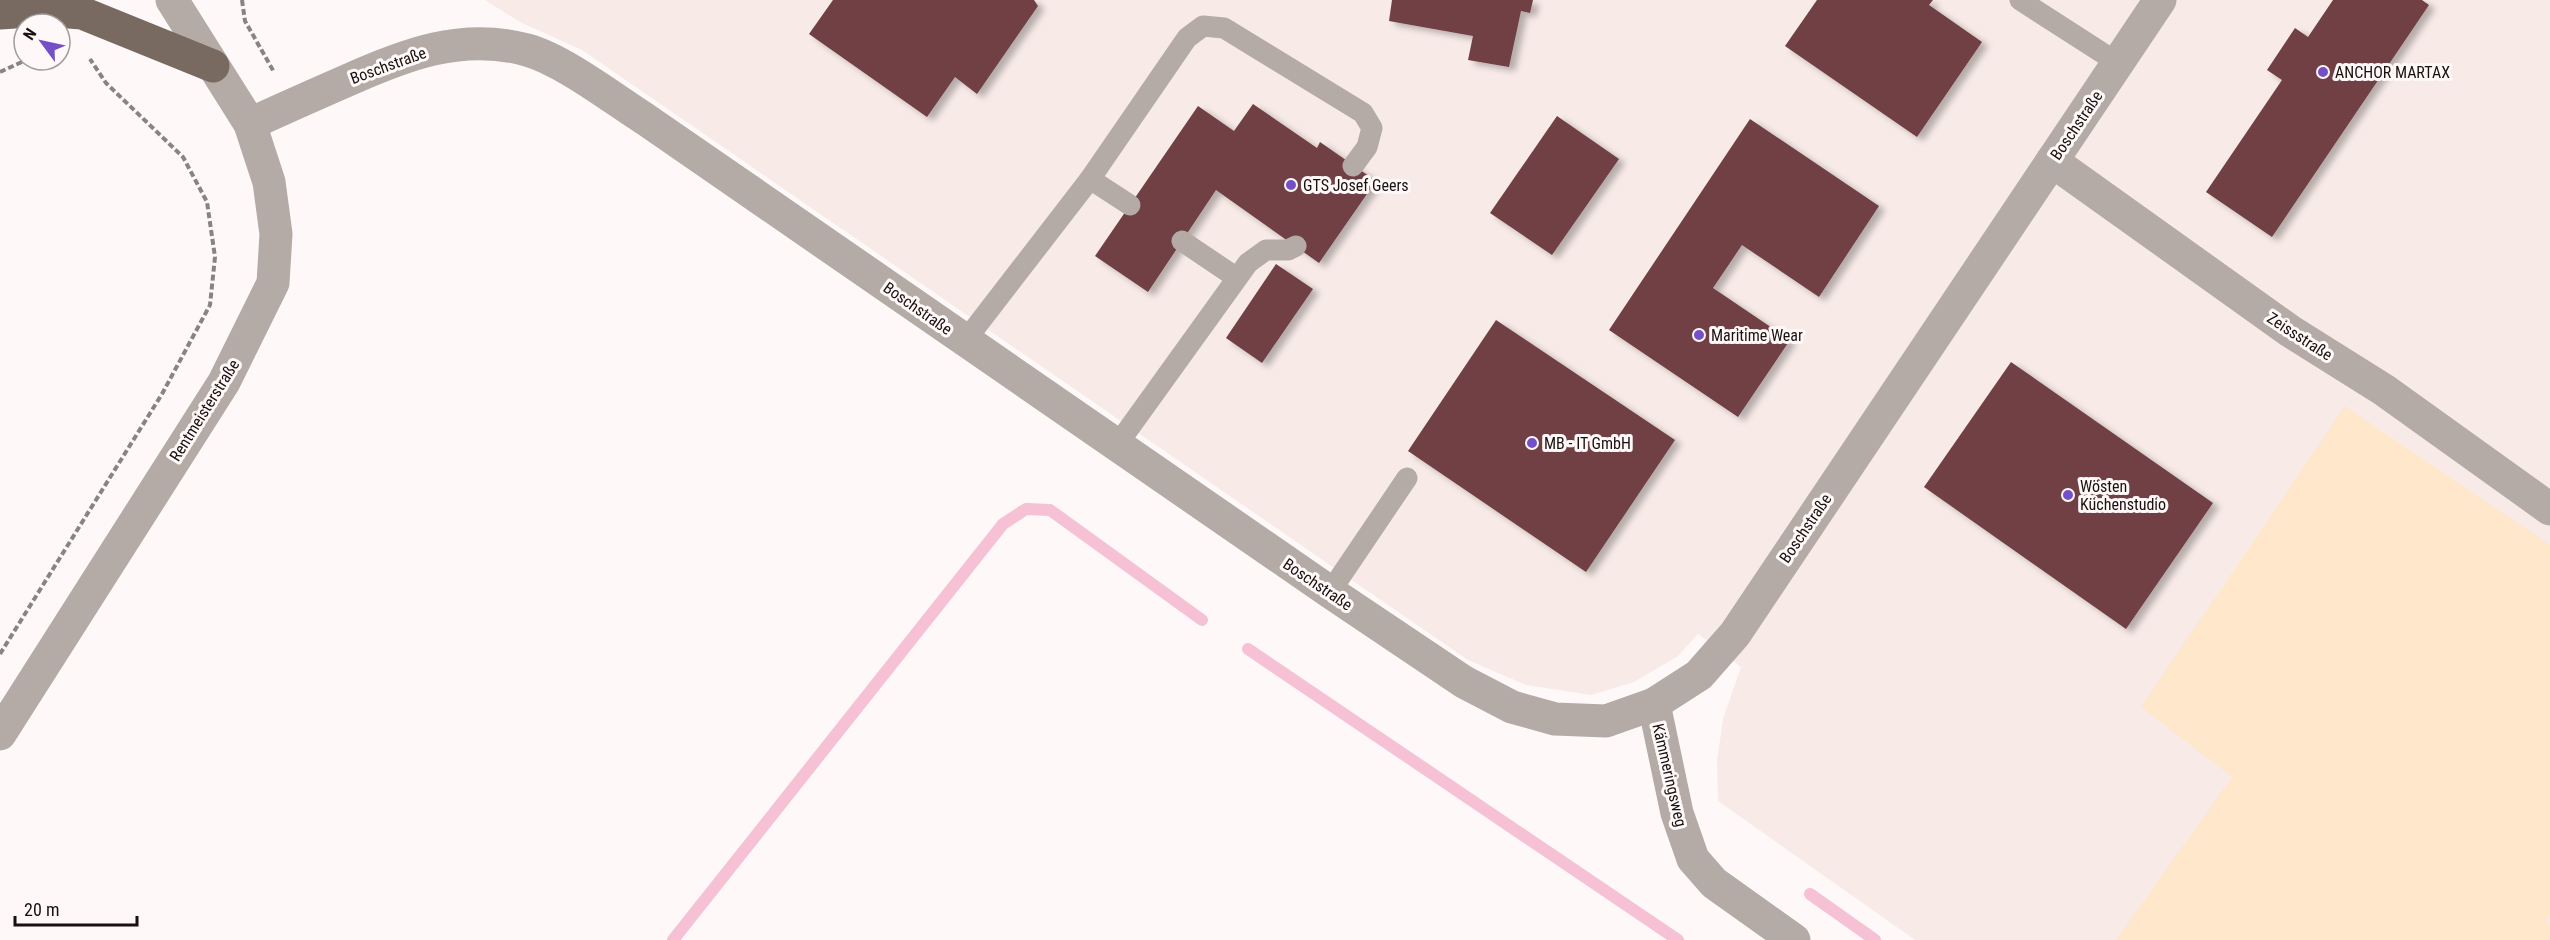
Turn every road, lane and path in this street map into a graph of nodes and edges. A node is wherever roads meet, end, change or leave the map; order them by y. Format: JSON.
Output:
{"nodes":[{"id":1,"x":172,"y":0,"type":"edge"},
{"id":2,"x":2020,"y":0,"type":"edge"},
{"id":3,"x":2160,"y":0,"type":"edge"},
{"id":4,"x":0,"y":13,"type":"edge"},
{"id":5,"x":88,"y":52,"type":"dead end"},
{"id":6,"x":2118,"y":63,"type":"junction"},
{"id":7,"x":213,"y":66,"type":"junction"},
{"id":8,"x":250,"y":124,"type":"junction"},
{"id":9,"x":2052,"y":161,"type":"junction"},
{"id":10,"x":1353,"y":165,"type":"dead end"},
{"id":11,"x":1090,"y":179,"type":"junction"},
{"id":12,"x":1130,"y":205,"type":"dead end"},
{"id":13,"x":1182,"y":241,"type":"dead end"},
{"id":14,"x":1296,"y":246,"type":"dead end"},
{"id":15,"x":1237,"y":278,"type":"junction"},
{"id":16,"x":965,"y":341,"type":"junction"},
{"id":17,"x":1117,"y":445,"type":"junction"},
{"id":18,"x":1407,"y":478,"type":"dead end"},
{"id":19,"x":2550,"y":509,"type":"edge"},
{"id":20,"x":1330,"y":592,"type":"junction"},
{"id":21,"x":0,"y":654,"type":"edge"},
{"id":22,"x":1654,"y":704,"type":"junction"},
{"id":23,"x":0,"y":734,"type":"edge"},
{"id":24,"x":1794,"y":940,"type":"edge"}],
"edges":[{"from":1,"to":7,"type":"street","name":"Rentmeisterstraße"},
{"from":2,"to":6,"type":"lane"},
{"from":3,"to":6,"type":"street","name":"Boschstraße"},
{"from":4,"to":7,"type":"main road"},
{"from":5,"to":21,"type":"path"},
{"from":6,"to":9,"type":"street","name":"Boschstraße"},
{"from":7,"to":8,"type":"street","name":"Rentmeisterstraße"},
{"from":8,"to":16,"type":"street","name":"Boschstraße"},
{"from":8,"to":23,"type":"street","name":"Rentmeisterstraße"},
{"from":9,"to":19,"type":"street","name":"Zeissstraße"},
{"from":9,"to":22,"type":"street","name":"Boschstraße"},
{"from":10,"to":11,"type":"lane"},
{"from":11,"to":12,"type":"lane"},
{"from":11,"to":16,"type":"lane"},
{"from":13,"to":15,"type":"lane"},
{"from":14,"to":15,"type":"lane"},
{"from":15,"to":17,"type":"lane"},
{"from":16,"to":17,"type":"street","name":"Boschstraße"},
{"from":17,"to":20,"type":"street","name":"Boschstraße"},
{"from":18,"to":20,"type":"lane"},
{"from":20,"to":22,"type":"street","name":"Boschstraße"},
{"from":22,"to":24,"type":"street","name":"Kämmeringsweg"}]}
